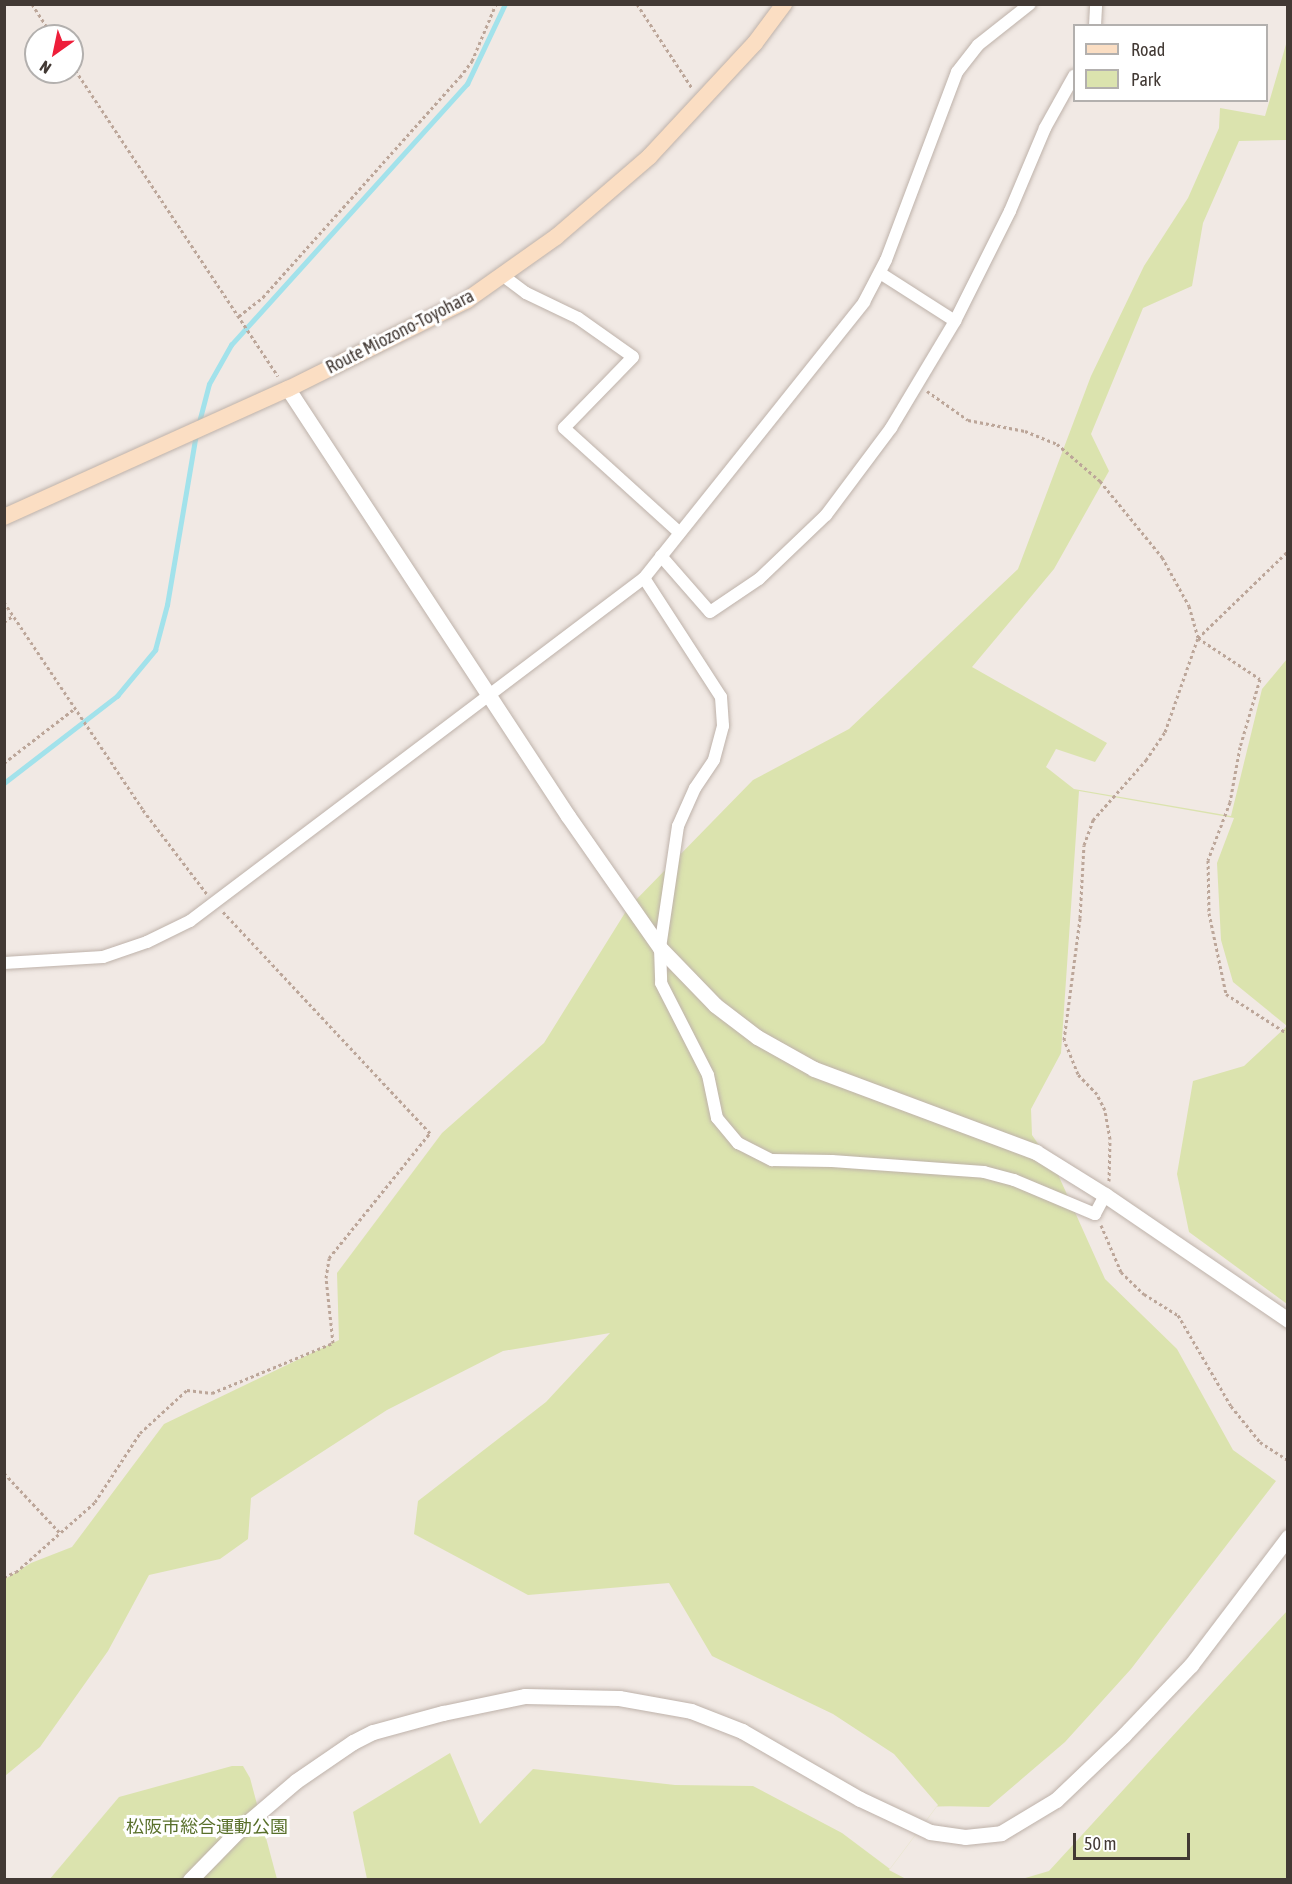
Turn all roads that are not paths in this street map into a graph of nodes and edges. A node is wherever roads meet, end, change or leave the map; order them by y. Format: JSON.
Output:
{"nodes":[{"id":1,"x":784,"y":4,"type":"edge"},
{"id":2,"x":1030,"y":4,"type":"edge"},
{"id":3,"x":1096,"y":4,"type":"edge"},
{"id":4,"x":1095,"y":24,"type":"edge"},
{"id":5,"x":1073,"y":78,"type":"edge"},
{"id":6,"x":880,"y":273,"type":"junction"},
{"id":7,"x":502,"y":275,"type":"junction"},
{"id":8,"x":955,"y":321,"type":"junction"},
{"id":9,"x":288,"y":390,"type":"junction"},
{"id":10,"x":4,"y":517,"type":"edge"},
{"id":11,"x":680,"y":533,"type":"junction"},
{"id":12,"x":661,"y":556,"type":"junction"},
{"id":13,"x":644,"y":578,"type":"junction"},
{"id":14,"x":487,"y":697,"type":"junction"},
{"id":15,"x":660,"y":948,"type":"junction"},
{"id":16,"x":4,"y":963,"type":"edge"},
{"id":17,"x":1105,"y":1195,"type":"junction"},
{"id":18,"x":1287,"y":1320,"type":"edge"},
{"id":19,"x":1287,"y":1537,"type":"edge"},
{"id":20,"x":190,"y":1880,"type":"edge"}],
"edges":[{"from":1,"to":7,"type":"main road","name":"Route Miozono-Toyohara"},
{"from":2,"to":6,"type":"street"},
{"from":3,"to":4,"type":"street"},
{"from":5,"to":8,"type":"street"},
{"from":6,"to":8,"type":"street"},
{"from":6,"to":11,"type":"street"},
{"from":7,"to":9,"type":"main road","name":"Route Miozono-Toyohara"},
{"from":7,"to":11,"type":"street"},
{"from":8,"to":12,"type":"street"},
{"from":9,"to":10,"type":"main road","name":"Route Miozono-Toyohara"},
{"from":9,"to":14,"type":"street"},
{"from":11,"to":12,"type":"street"},
{"from":12,"to":13,"type":"street"},
{"from":13,"to":14,"type":"street"},
{"from":13,"to":15,"type":"street"},
{"from":14,"to":15,"type":"street"},
{"from":14,"to":16,"type":"street"},
{"from":15,"to":17,"type":"street"},
{"from":15,"to":17,"type":"street"},
{"from":17,"to":18,"type":"street"},
{"from":19,"to":20,"type":"street"}]}
